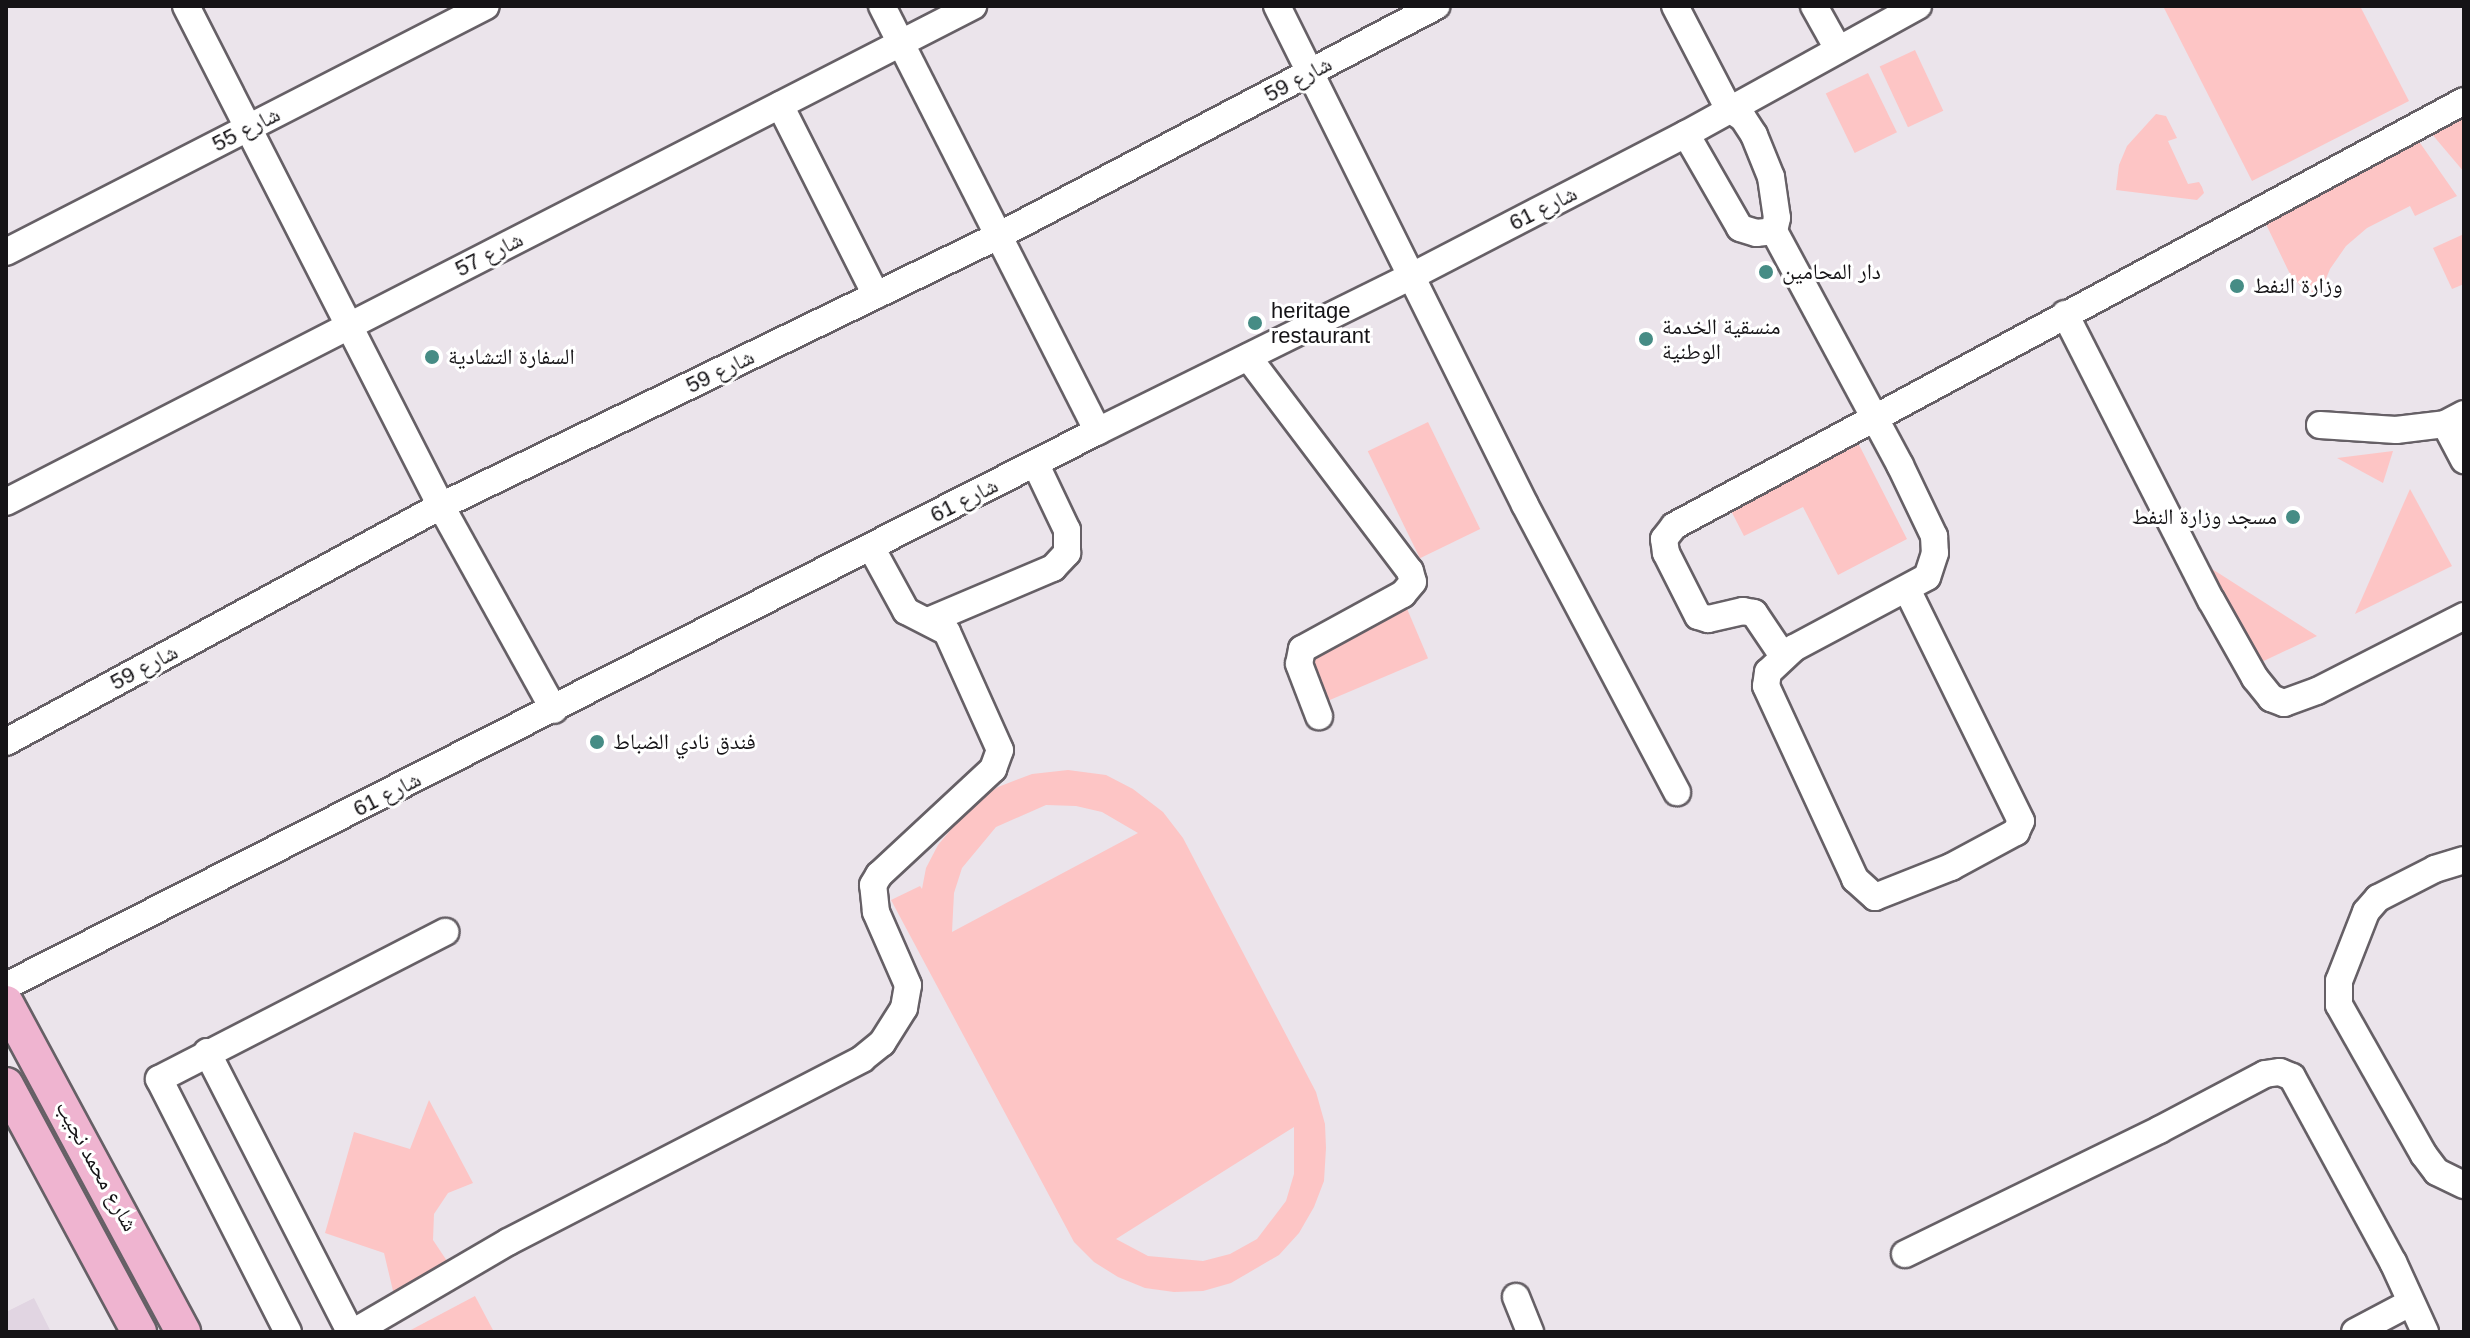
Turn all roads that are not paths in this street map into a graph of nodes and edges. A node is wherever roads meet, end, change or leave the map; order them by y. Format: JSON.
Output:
{"nodes":[{"id":1,"x":186,"y":6,"type":"edge"},
{"id":2,"x":486,"y":6,"type":"edge"},
{"id":3,"x":882,"y":6,"type":"edge"},
{"id":4,"x":973,"y":6,"type":"edge"},
{"id":5,"x":1277,"y":6,"type":"edge"},
{"id":6,"x":1437,"y":6,"type":"edge"},
{"id":7,"x":1675,"y":6,"type":"edge"},
{"id":8,"x":1814,"y":6,"type":"edge"},
{"id":9,"x":1918,"y":6,"type":"edge"},
{"id":10,"x":900,"y":43,"type":"junction"},
{"id":11,"x":1838,"y":49,"type":"junction"},
{"id":12,"x":1311,"y":72,"type":"junction"},
{"id":13,"x":2464,"y":101,"type":"edge"},
{"id":14,"x":780,"y":105,"type":"junction"},
{"id":15,"x":1728,"y":108,"type":"junction"},
{"id":16,"x":249,"y":128,"type":"junction"},
{"id":17,"x":1686,"y":134,"type":"junction"},
{"id":18,"x":1774,"y":231,"type":"junction"},
{"id":19,"x":1000,"y":235,"type":"junction"},
{"id":20,"x":6,"y":252,"type":"edge"},
{"id":21,"x":1412,"y":276,"type":"junction"},
{"id":22,"x":876,"y":295,"type":"junction"},
{"id":23,"x":2065,"y":314,"type":"junction"},
{"id":24,"x":351,"y":325,"type":"junction"},
{"id":25,"x":1248,"y":357,"type":"junction"},
{"id":26,"x":1875,"y":419,"type":"junction"},
{"id":27,"x":2455,"y":419,"type":"edge"},
{"id":28,"x":2320,"y":425,"type":"dead end"},
{"id":29,"x":1098,"y":431,"type":"junction"},
{"id":30,"x":2464,"y":460,"type":"edge"},
{"id":31,"x":1035,"y":463,"type":"junction"},
{"id":32,"x":6,"y":502,"type":"edge"},
{"id":33,"x":441,"y":506,"type":"junction"},
{"id":34,"x":871,"y":547,"type":"junction"},
{"id":35,"x":1907,"y":589,"type":"junction"},
{"id":36,"x":2464,"y":616,"type":"edge"},
{"id":37,"x":928,"y":621,"type":"junction"},
{"id":38,"x":1783,"y":656,"type":"junction"},
{"id":39,"x":554,"y":710,"type":"junction"},
{"id":40,"x":1319,"y":716,"type":"dead end"},
{"id":41,"x":6,"y":742,"type":"edge"},
{"id":42,"x":1677,"y":792,"type":"dead end"},
{"id":43,"x":2464,"y":860,"type":"edge"},
{"id":44,"x":445,"y":932,"type":"dead end"},
{"id":45,"x":6,"y":986,"type":"edge"},
{"id":46,"x":6,"y":1003,"type":"edge"},
{"id":47,"x":207,"y":1052,"type":"junction"},
{"id":48,"x":6,"y":1085,"type":"edge"},
{"id":49,"x":2464,"y":1185,"type":"edge"},
{"id":50,"x":1905,"y":1254,"type":"dead end"},
{"id":51,"x":1516,"y":1297,"type":"dead end"},
{"id":52,"x":2410,"y":1303,"type":"junction"},
{"id":53,"x":139,"y":1332,"type":"edge"},
{"id":54,"x":183,"y":1332,"type":"edge"},
{"id":55,"x":288,"y":1332,"type":"edge"},
{"id":56,"x":352,"y":1332,"type":"edge"},
{"id":57,"x":1530,"y":1332,"type":"edge"},
{"id":58,"x":2355,"y":1332,"type":"edge"},
{"id":59,"x":2425,"y":1332,"type":"edge"}],
"edges":[{"from":1,"to":16,"type":"street"},
{"from":2,"to":16,"type":"street","name":"شارع 55"},
{"from":3,"to":10,"type":"street"},
{"from":4,"to":10,"type":"street","name":"شارع 57"},
{"from":5,"to":12,"type":"street"},
{"from":6,"to":12,"type":"street","name":"شارع 59"},
{"from":7,"to":15,"type":"street"},
{"from":8,"to":11,"type":"street"},
{"from":9,"to":11,"type":"street","name":"شارع 61"},
{"from":10,"to":14,"type":"street","name":"شارع 57"},
{"from":10,"to":19,"type":"street"},
{"from":11,"to":15,"type":"street","name":"شارع 61"},
{"from":12,"to":19,"type":"street","name":"شارع 59"},
{"from":12,"to":21,"type":"street"},
{"from":13,"to":23,"type":"street"},
{"from":14,"to":22,"type":"street"},
{"from":14,"to":24,"type":"street","name":"شارع 57"},
{"from":15,"to":17,"type":"street","name":"شارع 61"},
{"from":15,"to":18,"type":"street"},
{"from":16,"to":20,"type":"street","name":"شارع 55"},
{"from":16,"to":24,"type":"street"},
{"from":17,"to":18,"type":"street"},
{"from":17,"to":21,"type":"street","name":"شارع 61"},
{"from":18,"to":26,"type":"street"},
{"from":19,"to":22,"type":"street","name":"شارع 59"},
{"from":19,"to":29,"type":"street"},
{"from":21,"to":25,"type":"street","name":"شارع 61"},
{"from":21,"to":42,"type":"street"},
{"from":22,"to":33,"type":"street","name":"شارع 59"},
{"from":23,"to":26,"type":"street"},
{"from":23,"to":36,"type":"street"},
{"from":24,"to":32,"type":"street","name":"شارع 57"},
{"from":24,"to":33,"type":"street"},
{"from":25,"to":29,"type":"street","name":"شارع 61"},
{"from":25,"to":40,"type":"street"},
{"from":26,"to":35,"type":"street"},
{"from":26,"to":38,"type":"street"},
{"from":27,"to":28,"type":"street"},
{"from":27,"to":30,"type":"street"},
{"from":29,"to":31,"type":"street","name":"شارع 61"},
{"from":31,"to":34,"type":"street","name":"شارع 61"},
{"from":31,"to":37,"type":"street"},
{"from":33,"to":39,"type":"street"},
{"from":33,"to":41,"type":"street","name":"شارع 59"},
{"from":34,"to":37,"type":"street"},
{"from":34,"to":39,"type":"street","name":"شارع 61"},
{"from":35,"to":38,"type":"street"},
{"from":35,"to":38,"type":"street"},
{"from":37,"to":56,"type":"street"},
{"from":39,"to":45,"type":"street","name":"شارع 61"},
{"from":43,"to":49,"type":"street"},
{"from":44,"to":47,"type":"street"},
{"from":46,"to":54,"type":"main road","name":"شارع محمد نجيب"},
{"from":47,"to":55,"type":"street"},
{"from":47,"to":56,"type":"street"},
{"from":48,"to":53,"type":"main road","name":"شارع محمد نجيب"},
{"from":50,"to":52,"type":"street"},
{"from":51,"to":57,"type":"street"},
{"from":52,"to":58,"type":"street"},
{"from":52,"to":59,"type":"street"}]}
